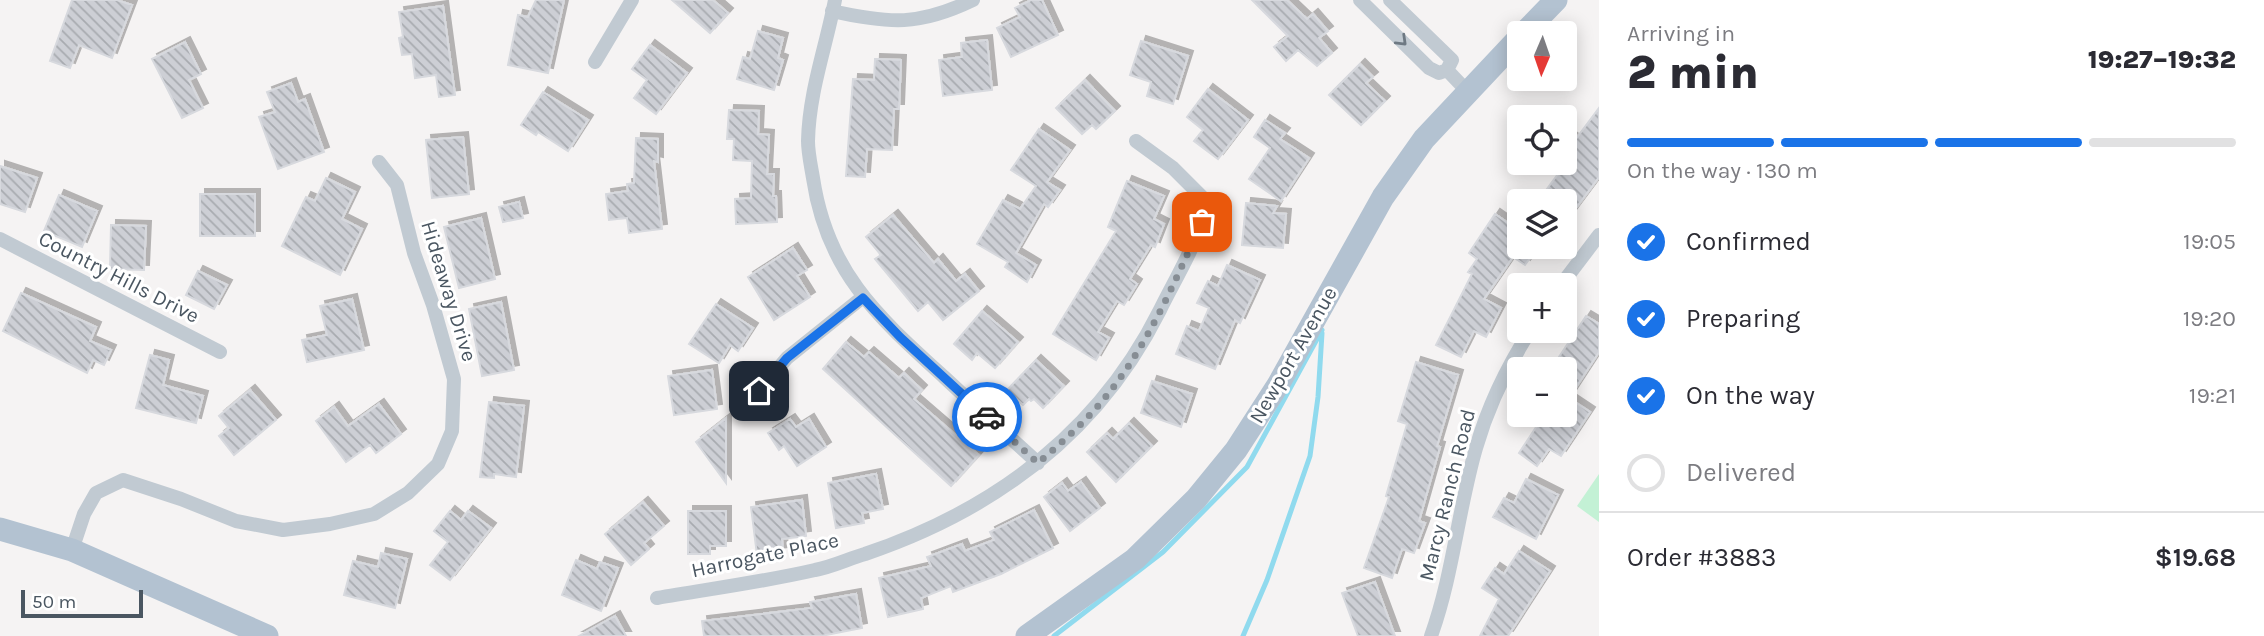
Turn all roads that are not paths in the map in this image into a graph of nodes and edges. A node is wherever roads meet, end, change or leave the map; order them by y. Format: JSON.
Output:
{"nodes":[{"id":1,"x":632,"y":0,"type":"edge"},
{"id":2,"x":973,"y":0,"type":"edge"},
{"id":3,"x":1360,"y":0,"type":"edge"},
{"id":4,"x":1390,"y":0,"type":"edge"},
{"id":5,"x":1556,"y":0,"type":"edge"},
{"id":6,"x":834,"y":6,"type":"edge"},
{"id":7,"x":1536,"y":21,"type":"edge"},
{"id":8,"x":1507,"y":50,"type":"edge"},
{"id":9,"x":595,"y":62,"type":"dead end"},
{"id":10,"x":1447,"y":70,"type":"junction"},
{"id":11,"x":1467,"y":91,"type":"junction"},
{"id":12,"x":1136,"y":141,"type":"dead end"},
{"id":13,"x":380,"y":162,"type":"dead end"},
{"id":14,"x":1599,"y":235,"type":"edge"},
{"id":15,"x":0,"y":239,"type":"edge"},
{"id":16,"x":1570,"y":273,"type":"edge"},
{"id":17,"x":863,"y":298,"type":"junction"},
{"id":18,"x":1523,"y":343,"type":"edge"},
{"id":19,"x":220,"y":352,"type":"dead end"},
{"id":20,"x":759,"y":391,"type":"dead end"},
{"id":21,"x":1038,"y":463,"type":"junction"},
{"id":22,"x":0,"y":529,"type":"edge"},
{"id":23,"x":72,"y":550,"type":"junction"},
{"id":24,"x":657,"y":598,"type":"dead end"},
{"id":25,"x":267,"y":636,"type":"edge"},
{"id":26,"x":1027,"y":636,"type":"edge"},
{"id":27,"x":1431,"y":636,"type":"edge"}],
"edges":[{"from":1,"to":9,"type":"street"},
{"from":2,"to":6,"type":"street"},
{"from":3,"to":10,"type":"street","one_way":true},
{"from":4,"to":10,"type":"street"},
{"from":5,"to":7,"type":"main road"},
{"from":6,"to":17,"type":"street"},
{"from":8,"to":11,"type":"main road","name":"Newport Avenue"},
{"from":10,"to":11,"type":"street"},
{"from":11,"to":26,"type":"main road","name":"Newport Avenue"},
{"from":12,"to":21,"type":"street","name":"Harrogate Place"},
{"from":13,"to":23,"type":"street","name":"Hideaway Drive"},
{"from":14,"to":16,"type":"street"},
{"from":15,"to":19,"type":"street","name":"Country Hills Drive"},
{"from":17,"to":20,"type":"street"},
{"from":17,"to":21,"type":"street"},
{"from":18,"to":27,"type":"street","name":"Marcy Ranch Road"},
{"from":21,"to":24,"type":"street","name":"Harrogate Place"},
{"from":22,"to":23,"type":"main road"},
{"from":23,"to":25,"type":"main road"}]}
